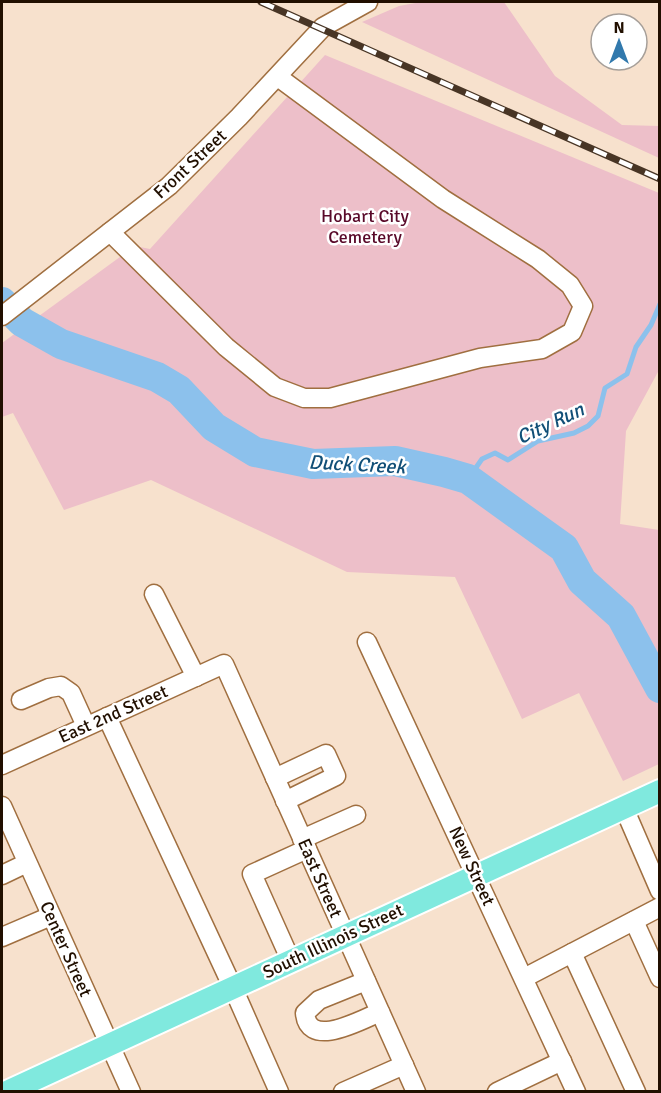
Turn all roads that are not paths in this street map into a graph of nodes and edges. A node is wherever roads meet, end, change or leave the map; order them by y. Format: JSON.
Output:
{"nodes":[{"id":1,"x":368,"y":2,"type":"edge"},
{"id":2,"x":278,"y":77,"type":"junction"},
{"id":3,"x":110,"y":232,"type":"junction"},
{"id":4,"x":2,"y":316,"type":"edge"},
{"id":5,"x":154,"y":594,"type":"dead end"},
{"id":6,"x":367,"y":642,"type":"dead end"},
{"id":7,"x":224,"y":664,"type":"joint"},
{"id":8,"x":196,"y":677,"type":"junction"},
{"id":9,"x":21,"y":700,"type":"dead end"},
{"id":10,"x":107,"y":717,"type":"junction"},
{"id":11,"x":86,"y":726,"type":"junction"},
{"id":12,"x":2,"y":765,"type":"edge"},
{"id":13,"x":275,"y":778,"type":"junction"},
{"id":14,"x":660,"y":791,"type":"edge"},
{"id":15,"x":285,"y":801,"type":"junction"},
{"id":16,"x":624,"y":808,"type":"junction"},
{"id":17,"x":3,"y":811,"type":"edge"},
{"id":18,"x":356,"y":815,"type":"dead end"},
{"id":19,"x":304,"y":844,"type":"junction"},
{"id":20,"x":27,"y":863,"type":"junction"},
{"id":21,"x":2,"y":874,"type":"edge"},
{"id":22,"x":477,"y":875,"type":"junction"},
{"id":23,"x":660,"y":891,"type":"edge"},
{"id":24,"x":660,"y":907,"type":"edge"},
{"id":25,"x":51,"y":916,"type":"junction"},
{"id":26,"x":634,"y":921,"type":"junction"},
{"id":27,"x":346,"y":936,"type":"junction"},
{"id":28,"x":2,"y":937,"type":"edge"},
{"id":29,"x":572,"y":953,"type":"junction"},
{"id":30,"x":291,"y":961,"type":"junction"},
{"id":31,"x":524,"y":978,"type":"junction"},
{"id":32,"x":660,"y":978,"type":"edge"},
{"id":33,"x":366,"y":981,"type":"junction"},
{"id":34,"x":233,"y":988,"type":"junction"},
{"id":35,"x":380,"y":1012,"type":"junction"},
{"id":36,"x":109,"y":1044,"type":"junction"},
{"id":37,"x":562,"y":1062,"type":"junction"},
{"id":38,"x":404,"y":1065,"type":"junction"},
{"id":39,"x":13,"y":1090,"type":"edge"},
{"id":40,"x":131,"y":1092,"type":"edge"},
{"id":41,"x":279,"y":1092,"type":"edge"},
{"id":42,"x":343,"y":1092,"type":"edge"},
{"id":43,"x":416,"y":1092,"type":"edge"},
{"id":44,"x":497,"y":1092,"type":"edge"},
{"id":45,"x":576,"y":1092,"type":"edge"},
{"id":46,"x":636,"y":1092,"type":"edge"}],
"edges":[{"from":1,"to":2,"type":"street","name":"Front Street"},
{"from":2,"to":3,"type":"street","name":"Front Street"},
{"from":2,"to":3,"type":"street"},
{"from":3,"to":4,"type":"street","name":"Front Street"},
{"from":5,"to":8,"type":"street"},
{"from":6,"to":22,"type":"street","name":"New Street"},
{"from":7,"to":8,"type":"street","name":"East 2nd Street"},
{"from":7,"to":13,"type":"street","name":"East Street"},
{"from":8,"to":10,"type":"street","name":"East 2nd Street"},
{"from":9,"to":11,"type":"street"},
{"from":10,"to":11,"type":"street","name":"East 2nd Street"},
{"from":10,"to":34,"type":"street"},
{"from":11,"to":12,"type":"street","name":"East 2nd Street"},
{"from":13,"to":15,"type":"street","name":"East Street"},
{"from":13,"to":15,"type":"street"},
{"from":14,"to":16,"type":"main road","name":"South Illinois Street"},
{"from":15,"to":19,"type":"street","name":"East Street"},
{"from":16,"to":22,"type":"main road","name":"South Illinois Street"},
{"from":16,"to":23,"type":"street"},
{"from":17,"to":20,"type":"street","name":"Center Street"},
{"from":18,"to":19,"type":"street"},
{"from":19,"to":27,"type":"street","name":"East Street"},
{"from":19,"to":30,"type":"street"},
{"from":20,"to":21,"type":"street"},
{"from":20,"to":25,"type":"street","name":"Center Street"},
{"from":22,"to":27,"type":"main road","name":"South Illinois Street"},
{"from":22,"to":31,"type":"street","name":"New Street"},
{"from":24,"to":26,"type":"street"},
{"from":25,"to":28,"type":"street"},
{"from":25,"to":36,"type":"street","name":"Center Street"},
{"from":26,"to":29,"type":"street"},
{"from":26,"to":32,"type":"street"},
{"from":27,"to":30,"type":"main road","name":"South Illinois Street"},
{"from":27,"to":33,"type":"street","name":"East Street"},
{"from":29,"to":31,"type":"street"},
{"from":29,"to":46,"type":"street"},
{"from":30,"to":34,"type":"main road","name":"South Illinois Street"},
{"from":31,"to":37,"type":"street","name":"New Street"},
{"from":33,"to":35,"type":"street","name":"East Street"},
{"from":33,"to":35,"type":"street"},
{"from":34,"to":36,"type":"main road","name":"South Illinois Street"},
{"from":34,"to":41,"type":"street"},
{"from":35,"to":38,"type":"street","name":"East Street"},
{"from":36,"to":39,"type":"main road","name":"South Illinois Street"},
{"from":36,"to":40,"type":"street","name":"Center Street"},
{"from":37,"to":44,"type":"street"},
{"from":37,"to":45,"type":"street","name":"New Street"},
{"from":38,"to":42,"type":"street"},
{"from":38,"to":43,"type":"street","name":"East Street"}]}
